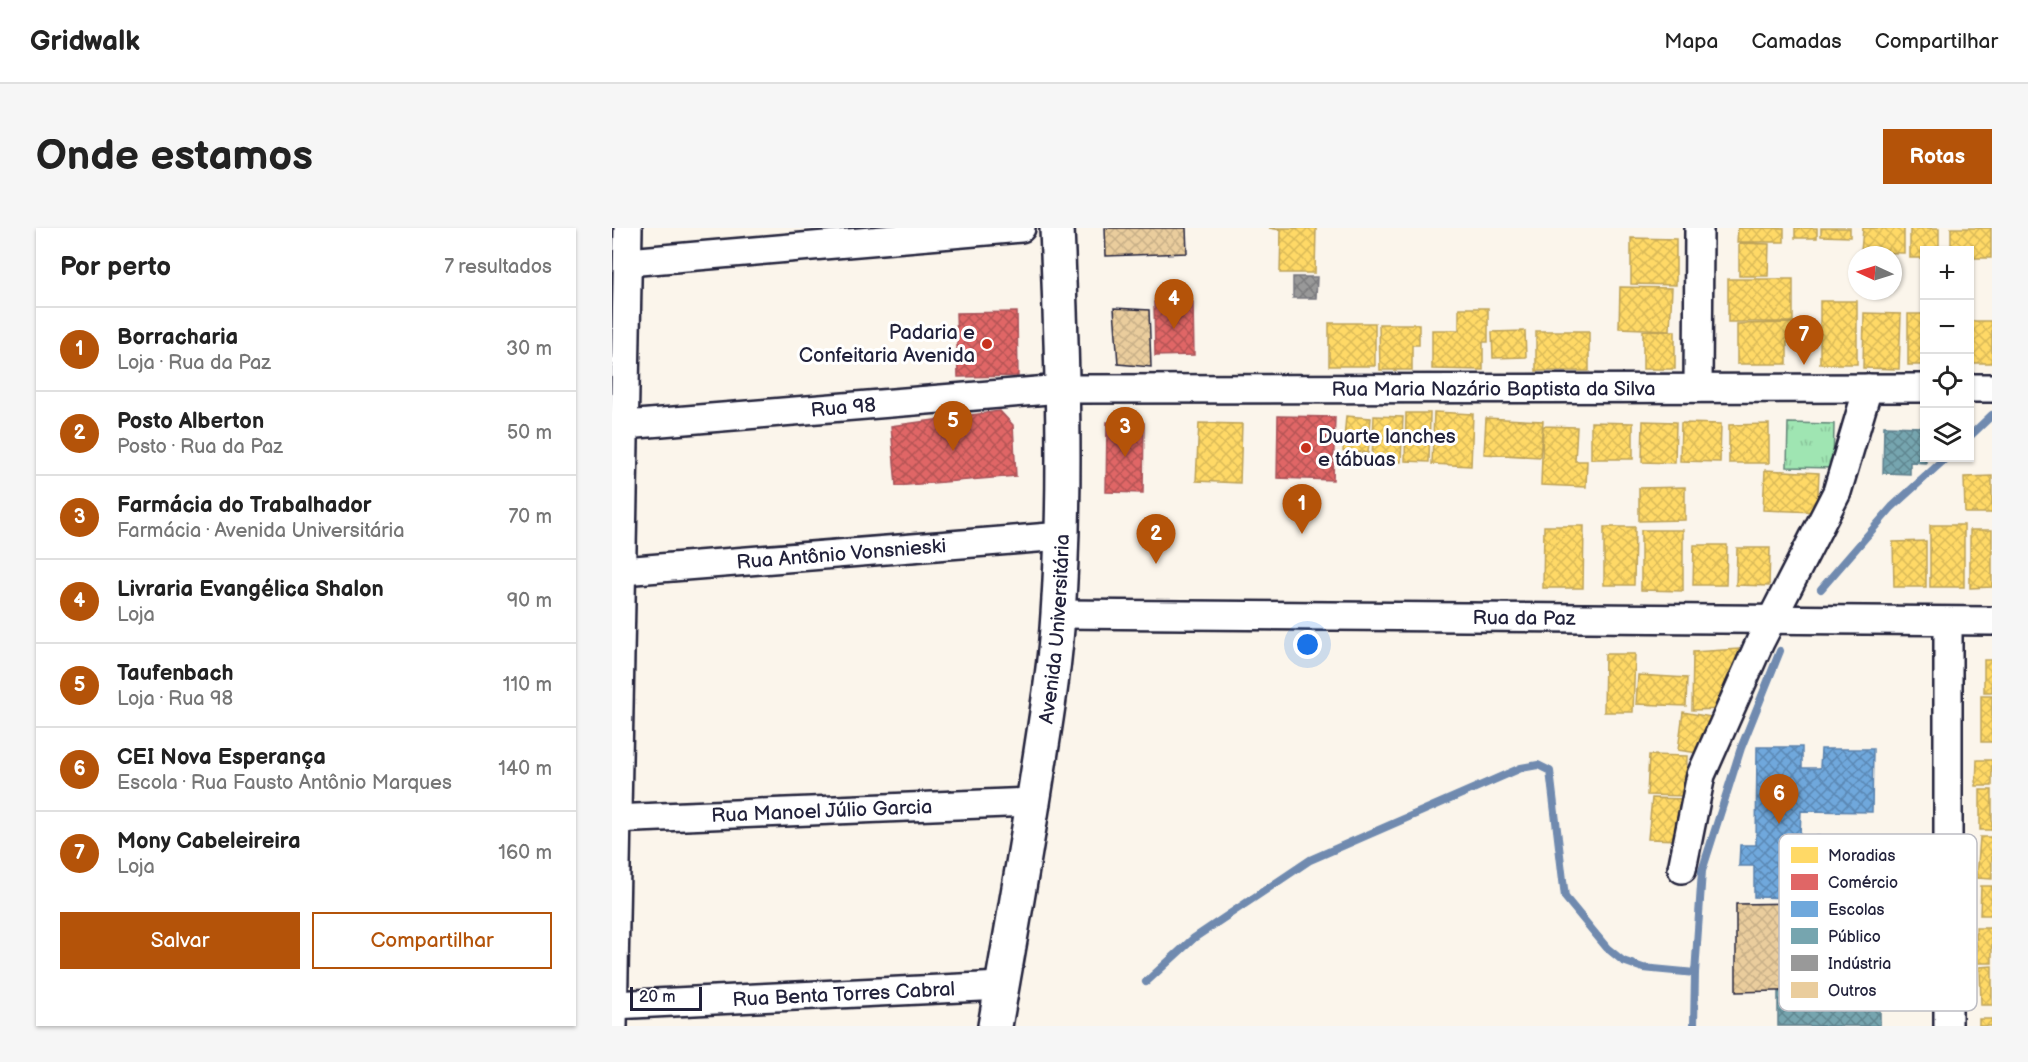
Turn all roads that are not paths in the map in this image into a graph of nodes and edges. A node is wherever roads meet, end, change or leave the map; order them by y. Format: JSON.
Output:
{"nodes":[{"id":1,"x":1021,"y":228,"type":"edge"},
{"id":2,"x":1057,"y":228,"type":"edge"},
{"id":3,"x":1699,"y":228,"type":"edge"},
{"id":4,"x":623,"y":232,"type":"edge"},
{"id":5,"x":628,"y":262,"type":"junction"},
{"id":6,"x":1698,"y":388,"type":"junction"},
{"id":7,"x":1868,"y":388,"type":"junction"},
{"id":8,"x":1920,"y":388,"type":"edge"},
{"id":9,"x":1974,"y":388,"type":"edge"},
{"id":10,"x":1992,"y":388,"type":"edge"},
{"id":11,"x":1061,"y":389,"type":"junction"},
{"id":12,"x":624,"y":425,"type":"junction"},
{"id":13,"x":1062,"y":536,"type":"junction"},
{"id":14,"x":622,"y":571,"type":"junction"},
{"id":15,"x":1058,"y":614,"type":"junction"},
{"id":16,"x":1771,"y":620,"type":"junction"},
{"id":17,"x":1948,"y":621,"type":"junction"},
{"id":18,"x":1992,"y":621,"type":"edge"},
{"id":19,"x":1033,"y":802,"type":"junction"},
{"id":20,"x":614,"y":819,"type":"edge"},
{"id":21,"x":1948,"y":834,"type":"edge"},
{"id":22,"x":1682,"y":869,"type":"dead end"},
{"id":23,"x":1002,"y":986,"type":"junction"},
{"id":24,"x":613,"y":1016,"type":"edge"},
{"id":25,"x":995,"y":1026,"type":"edge"}],
"edges":[{"from":1,"to":5,"type":"street"},
{"from":2,"to":11,"type":"main road","name":"Avenida Universitária"},
{"from":3,"to":6,"type":"street"},
{"from":4,"to":5,"type":"street"},
{"from":5,"to":12,"type":"street"},
{"from":6,"to":7,"type":"street","name":"Rua Maria Nazário Baptista da Silva"},
{"from":6,"to":11,"type":"street","name":"Rua Maria Nazário Baptista da Silva"},
{"from":7,"to":8,"type":"street","name":"Rua Maria Nazário Baptista da Silva"},
{"from":7,"to":16,"type":"street"},
{"from":9,"to":10,"type":"street"},
{"from":11,"to":12,"type":"street","name":"Rua 98"},
{"from":11,"to":13,"type":"main road","name":"Avenida Universitária"},
{"from":12,"to":14,"type":"street"},
{"from":13,"to":14,"type":"street","name":"Rua Antônio Vonsnieski"},
{"from":13,"to":15,"type":"main road","name":"Avenida Universitária"},
{"from":14,"to":20,"type":"street"},
{"from":15,"to":16,"type":"street","name":"Rua da Paz"},
{"from":15,"to":19,"type":"main road","name":"Avenida Universitária"},
{"from":16,"to":17,"type":"street","name":"Rua da Paz"},
{"from":16,"to":22,"type":"street"},
{"from":17,"to":18,"type":"street","name":"Rua da Paz"},
{"from":17,"to":21,"type":"street"},
{"from":19,"to":20,"type":"street","name":"Rua Manoel Júlio Garcia"},
{"from":19,"to":23,"type":"main road","name":"Avenida Universitária"},
{"from":20,"to":24,"type":"street"},
{"from":23,"to":24,"type":"street","name":"Rua Benta Torres Cabral"},
{"from":23,"to":25,"type":"main road","name":"Avenida Universitária"}]}
